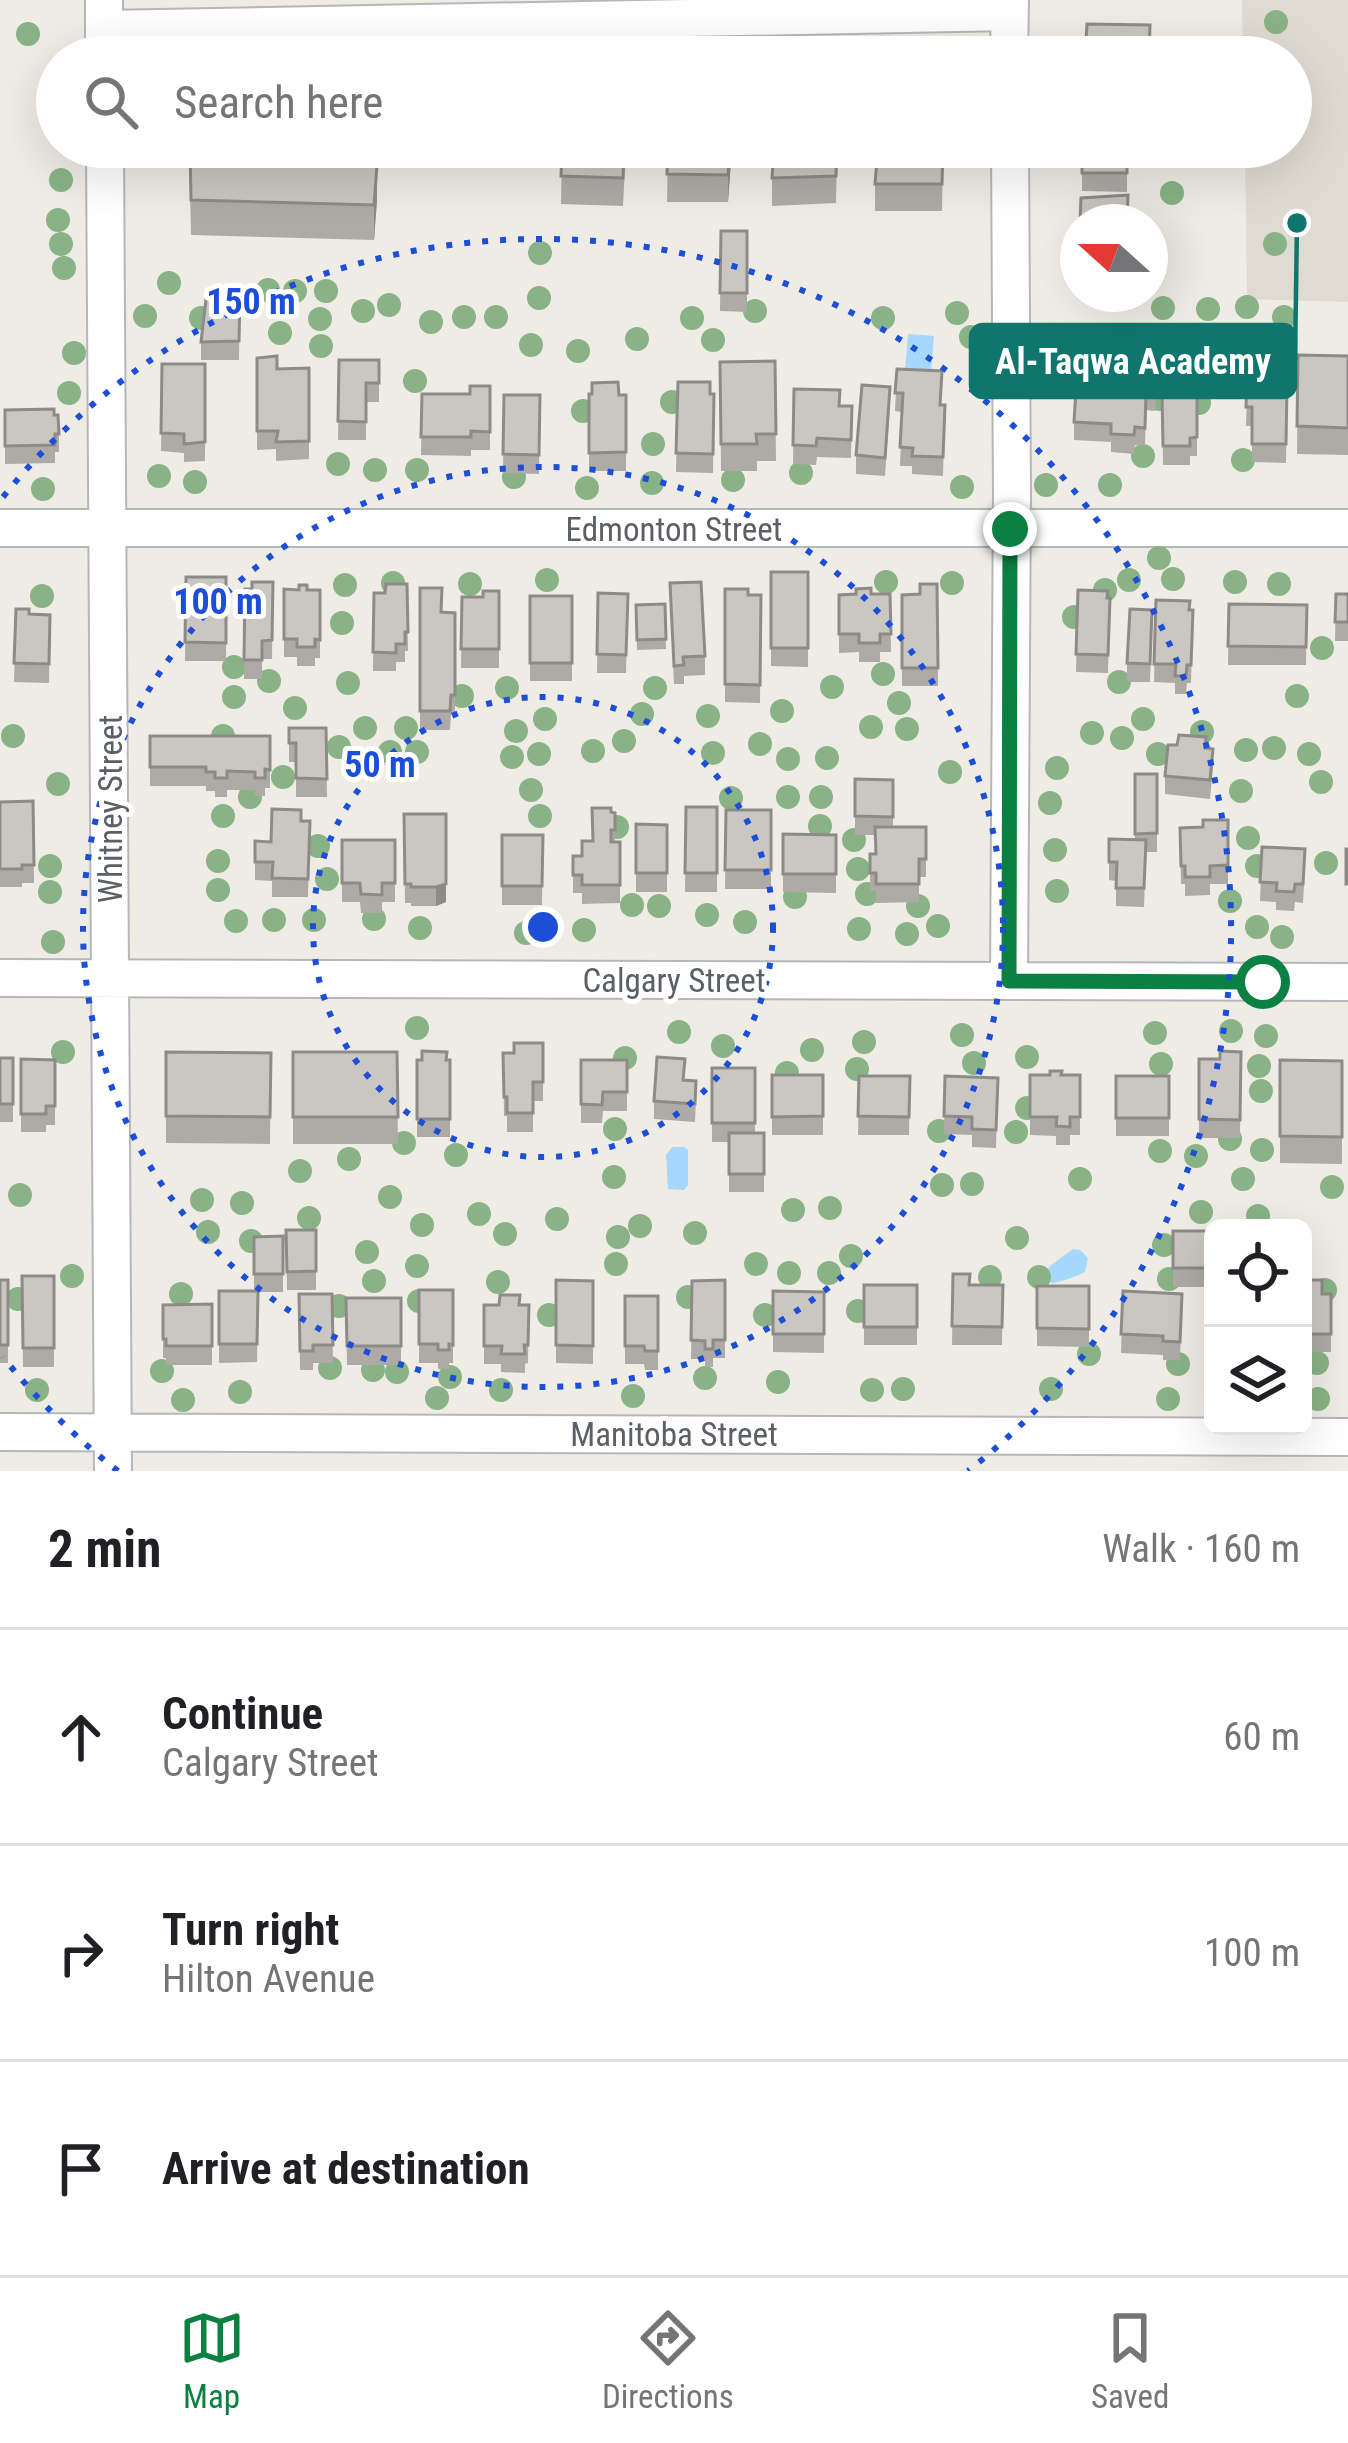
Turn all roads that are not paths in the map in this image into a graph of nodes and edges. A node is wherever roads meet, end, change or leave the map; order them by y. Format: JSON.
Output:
{"nodes":[{"id":1,"x":1009,"y":6,"type":"edge"},
{"id":2,"x":104,"y":29,"type":"edge"},
{"id":3,"x":1010,"y":36,"type":"edge"},
{"id":4,"x":105,"y":168,"type":"edge"},
{"id":5,"x":1010,"y":168,"type":"edge"},
{"id":6,"x":0,"y":528,"type":"edge"},
{"id":7,"x":1348,"y":528,"type":"edge"},
{"id":8,"x":108,"y":529,"type":"junction"},
{"id":9,"x":1010,"y":529,"type":"junction"},
{"id":10,"x":0,"y":978,"type":"edge"},
{"id":11,"x":110,"y":979,"type":"junction"},
{"id":12,"x":1009,"y":981,"type":"junction"},
{"id":13,"x":1348,"y":982,"type":"edge"},
{"id":14,"x":0,"y":1432,"type":"edge"},
{"id":15,"x":113,"y":1432,"type":"junction"},
{"id":16,"x":1348,"y":1437,"type":"edge"},
{"id":17,"x":113,"y":1471,"type":"edge"}],
"edges":[{"from":1,"to":2,"type":"street"},
{"from":1,"to":3,"type":"street"},
{"from":4,"to":8,"type":"street","name":"Whitney Street"},
{"from":5,"to":9,"type":"street"},
{"from":6,"to":8,"type":"street","name":"Edmonton Street"},
{"from":7,"to":9,"type":"street","name":"Edmonton Street"},
{"from":8,"to":9,"type":"street","name":"Edmonton Street"},
{"from":8,"to":11,"type":"street","name":"Whitney Street"},
{"from":9,"to":12,"type":"street"},
{"from":10,"to":11,"type":"street","name":"Calgary Street"},
{"from":11,"to":12,"type":"street","name":"Calgary Street"},
{"from":11,"to":15,"type":"street","name":"Whitney Street"},
{"from":12,"to":13,"type":"street","name":"Calgary Street"},
{"from":14,"to":15,"type":"street","name":"Manitoba Street"},
{"from":15,"to":16,"type":"street","name":"Manitoba Street"},
{"from":15,"to":17,"type":"street","name":"Whitney Street"}]}
